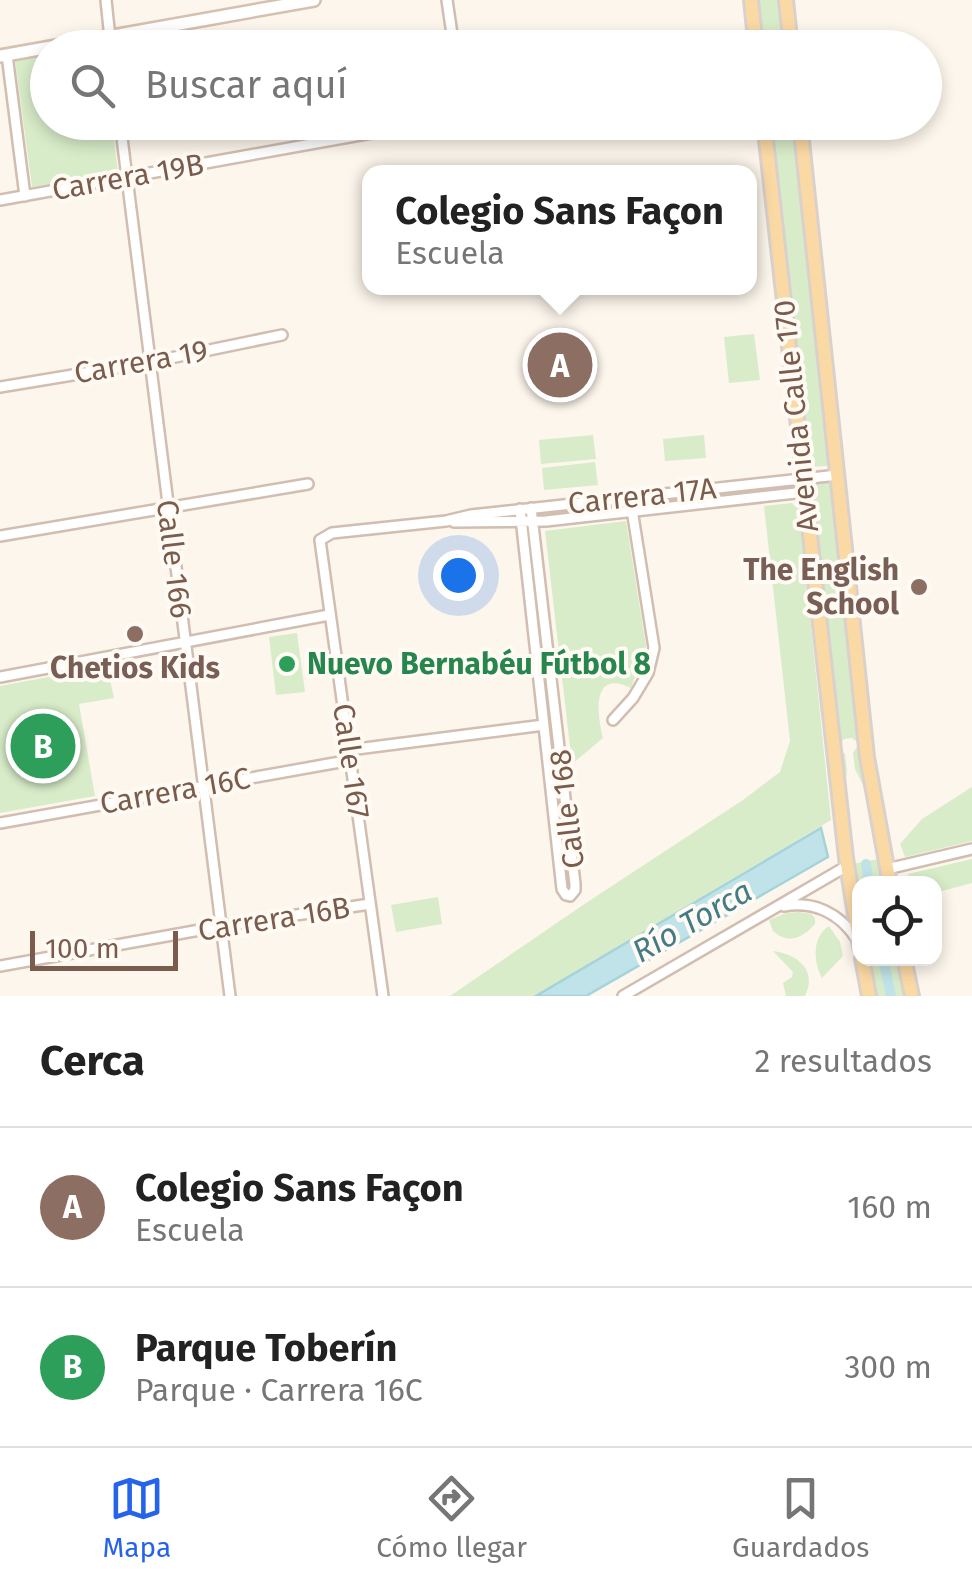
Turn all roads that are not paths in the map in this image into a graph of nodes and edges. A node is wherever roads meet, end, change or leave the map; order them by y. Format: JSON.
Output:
{"nodes":[{"id":1,"x":106,"y":0,"type":"edge"},
{"id":2,"x":314,"y":0,"type":"edge"},
{"id":3,"x":447,"y":0,"type":"edge"},
{"id":4,"x":751,"y":0,"type":"edge"},
{"id":5,"x":786,"y":0,"type":"edge"},
{"id":6,"x":110,"y":30,"type":"edge"},
{"id":7,"x":169,"y":30,"type":"edge"},
{"id":8,"x":451,"y":30,"type":"edge"},
{"id":9,"x":754,"y":30,"type":"edge"},
{"id":10,"x":790,"y":30,"type":"edge"},
{"id":11,"x":30,"y":52,"type":"edge"},
{"id":12,"x":4,"y":55,"type":"edge"},
{"id":13,"x":122,"y":140,"type":"edge"},
{"id":14,"x":333,"y":140,"type":"edge"},
{"id":15,"x":766,"y":140,"type":"edge"},
{"id":16,"x":802,"y":140,"type":"edge"},
{"id":17,"x":127,"y":177,"type":"junction"},
{"id":18,"x":25,"y":196,"type":"junction"},
{"id":19,"x":0,"y":200,"type":"edge"},
{"id":20,"x":282,"y":335,"type":"dead end"},
{"id":21,"x":151,"y":362,"type":"junction"},
{"id":22,"x":0,"y":388,"type":"edge"},
{"id":23,"x":838,"y":475,"type":"junction"},
{"id":24,"x":308,"y":484,"type":"dead end"},
{"id":25,"x":804,"y":486,"type":"junction"},
{"id":26,"x":630,"y":497,"type":"junction"},
{"id":27,"x":167,"y":507,"type":"junction"},
{"id":28,"x":526,"y":508,"type":"junction"},
{"id":29,"x":632,"y":512,"type":"junction"},
{"id":30,"x":521,"y":521,"type":"junction"},
{"id":31,"x":533,"y":521,"type":"junction"},
{"id":32,"x":446,"y":522,"type":"junction"},
{"id":33,"x":332,"y":534,"type":"joint"},
{"id":34,"x":0,"y":536,"type":"edge"},
{"id":35,"x":329,"y":615,"type":"junction"},
{"id":36,"x":185,"y":642,"type":"junction"},
{"id":37,"x":0,"y":676,"type":"edge"},
{"id":38,"x":613,"y":720,"type":"dead end"},
{"id":39,"x":544,"y":725,"type":"junction"},
{"id":40,"x":350,"y":755,"type":"junction"},
{"id":41,"x":204,"y":786,"type":"junction"},
{"id":42,"x":0,"y":822,"type":"edge"},
{"id":43,"x":972,"y":849,"type":"edge"},
{"id":44,"x":847,"y":866,"type":"junction"},
{"id":45,"x":888,"y":869,"type":"junction"},
{"id":46,"x":889,"y":876,"type":"edge"},
{"id":47,"x":852,"y":899,"type":"edge"},
{"id":48,"x":370,"y":904,"type":"junction"},
{"id":49,"x":772,"y":909,"type":"junction"},
{"id":50,"x":222,"y":926,"type":"junction"},
{"id":51,"x":852,"y":935,"type":"edge"},
{"id":52,"x":0,"y":966,"type":"edge"},
{"id":53,"x":863,"y":966,"type":"edge"},
{"id":54,"x":906,"y":966,"type":"edge"},
{"id":55,"x":230,"y":996,"type":"edge"},
{"id":56,"x":382,"y":996,"type":"edge"},
{"id":57,"x":623,"y":996,"type":"edge"},
{"id":58,"x":868,"y":996,"type":"edge"},
{"id":59,"x":912,"y":996,"type":"edge"}],
"edges":[{"from":1,"to":6,"type":"street"},
{"from":2,"to":7,"type":"main road"},
{"from":3,"to":8,"type":"street"},
{"from":4,"to":9,"type":"main road"},
{"from":5,"to":10,"type":"main road"},
{"from":11,"to":12,"type":"main road"},
{"from":12,"to":18,"type":"street"},
{"from":13,"to":17,"type":"street","name":"Calle 166"},
{"from":14,"to":17,"type":"street","name":"Carrera 19B"},
{"from":15,"to":25,"type":"main road","name":"Avenida Calle 170"},
{"from":16,"to":23,"type":"main road","name":"Avenida Calle 170"},
{"from":17,"to":18,"type":"street","name":"Carrera 19B"},
{"from":17,"to":21,"type":"street","name":"Calle 166"},
{"from":18,"to":19,"type":"street","name":"Carrera 19B"},
{"from":20,"to":21,"type":"street","name":"Carrera 19"},
{"from":21,"to":22,"type":"street","name":"Carrera 19"},
{"from":21,"to":27,"type":"street","name":"Calle 166"},
{"from":23,"to":25,"type":"street","name":"Carrera 17A"},
{"from":23,"to":45,"type":"main road","name":"Avenida Calle 170"},
{"from":24,"to":27,"type":"street"},
{"from":25,"to":26,"type":"street","name":"Carrera 17A"},
{"from":25,"to":29,"type":"street","name":"Carrera 17A"},
{"from":25,"to":44,"type":"main road","name":"Avenida Calle 170"},
{"from":26,"to":28,"type":"street","name":"Carrera 17A"},
{"from":26,"to":29,"type":"street"},
{"from":27,"to":34,"type":"street"},
{"from":27,"to":36,"type":"street","name":"Calle 166"},
{"from":28,"to":30,"type":"street","name":"Calle 168"},
{"from":28,"to":31,"type":"street","name":"Calle 168"},
{"from":28,"to":32,"type":"street","name":"Carrera 17A"},
{"from":29,"to":31,"type":"street","name":"Carrera 17A"},
{"from":29,"to":38,"type":"street"},
{"from":30,"to":31,"type":"street","name":"Carrera 17A"},
{"from":30,"to":32,"type":"street","name":"Carrera 17A"},
{"from":30,"to":39,"type":"street","name":"Calle 168"},
{"from":31,"to":39,"type":"street","name":"Calle 168"},
{"from":32,"to":33,"type":"street","name":"Carrera 17A"},
{"from":33,"to":35,"type":"street","name":"Calle 167"},
{"from":35,"to":36,"type":"street"},
{"from":35,"to":40,"type":"street","name":"Calle 167"},
{"from":36,"to":37,"type":"street"},
{"from":36,"to":41,"type":"street","name":"Calle 166"},
{"from":39,"to":40,"type":"street","name":"Carrera 16C"},
{"from":40,"to":41,"type":"street","name":"Carrera 16C"},
{"from":40,"to":48,"type":"street","name":"Calle 167"},
{"from":41,"to":42,"type":"street","name":"Carrera 16C"},
{"from":41,"to":50,"type":"street","name":"Calle 166"},
{"from":43,"to":45,"type":"street"},
{"from":44,"to":47,"type":"main road","name":"Avenida Calle 170"},
{"from":44,"to":49,"type":"street"},
{"from":45,"to":46,"type":"main road","name":"Avenida Calle 170"},
{"from":48,"to":50,"type":"street","name":"Carrera 16B"},
{"from":48,"to":56,"type":"street","name":"Calle 167"},
{"from":49,"to":51,"type":"street"},
{"from":49,"to":57,"type":"street"},
{"from":50,"to":52,"type":"street","name":"Carrera 16B"},
{"from":50,"to":55,"type":"street","name":"Calle 166"},
{"from":53,"to":58,"type":"main road"},
{"from":54,"to":59,"type":"main road"}]}
